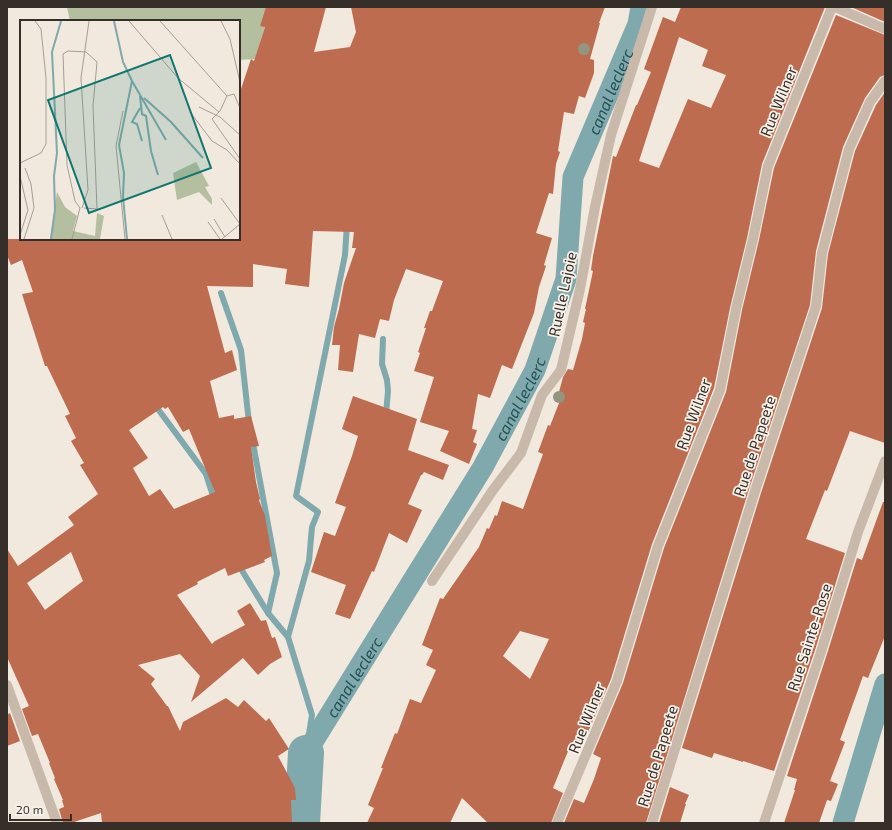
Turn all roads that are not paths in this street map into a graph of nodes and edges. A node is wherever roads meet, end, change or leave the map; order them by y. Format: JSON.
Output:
{"nodes":[{"id":1,"x":652,"y":7,"type":"edge"},
{"id":2,"x":832,"y":7,"type":"edge"},
{"id":3,"x":835,"y":7,"type":"edge"},
{"id":4,"x":885,"y":29,"type":"edge"},
{"id":5,"x":885,"y":81,"type":"edge"},
{"id":6,"x":885,"y":460,"type":"edge"},
{"id":7,"x":432,"y":581,"type":"dead end"},
{"id":8,"x":7,"y":685,"type":"edge"},
{"id":9,"x":57,"y":823,"type":"edge"},
{"id":10,"x":557,"y":823,"type":"edge"},
{"id":11,"x":652,"y":823,"type":"edge"},
{"id":12,"x":764,"y":823,"type":"edge"}],
"edges":[{"from":1,"to":7,"type":"street","name":"Ruelle Lajoie"},
{"from":2,"to":10,"type":"street","name":"Rue Wilner"},
{"from":3,"to":4,"type":"street"},
{"from":5,"to":11,"type":"street","name":"Rue de Papeete"},
{"from":6,"to":12,"type":"street","name":"Rue Sainte-Rose"},
{"from":8,"to":9,"type":"street"}]}
